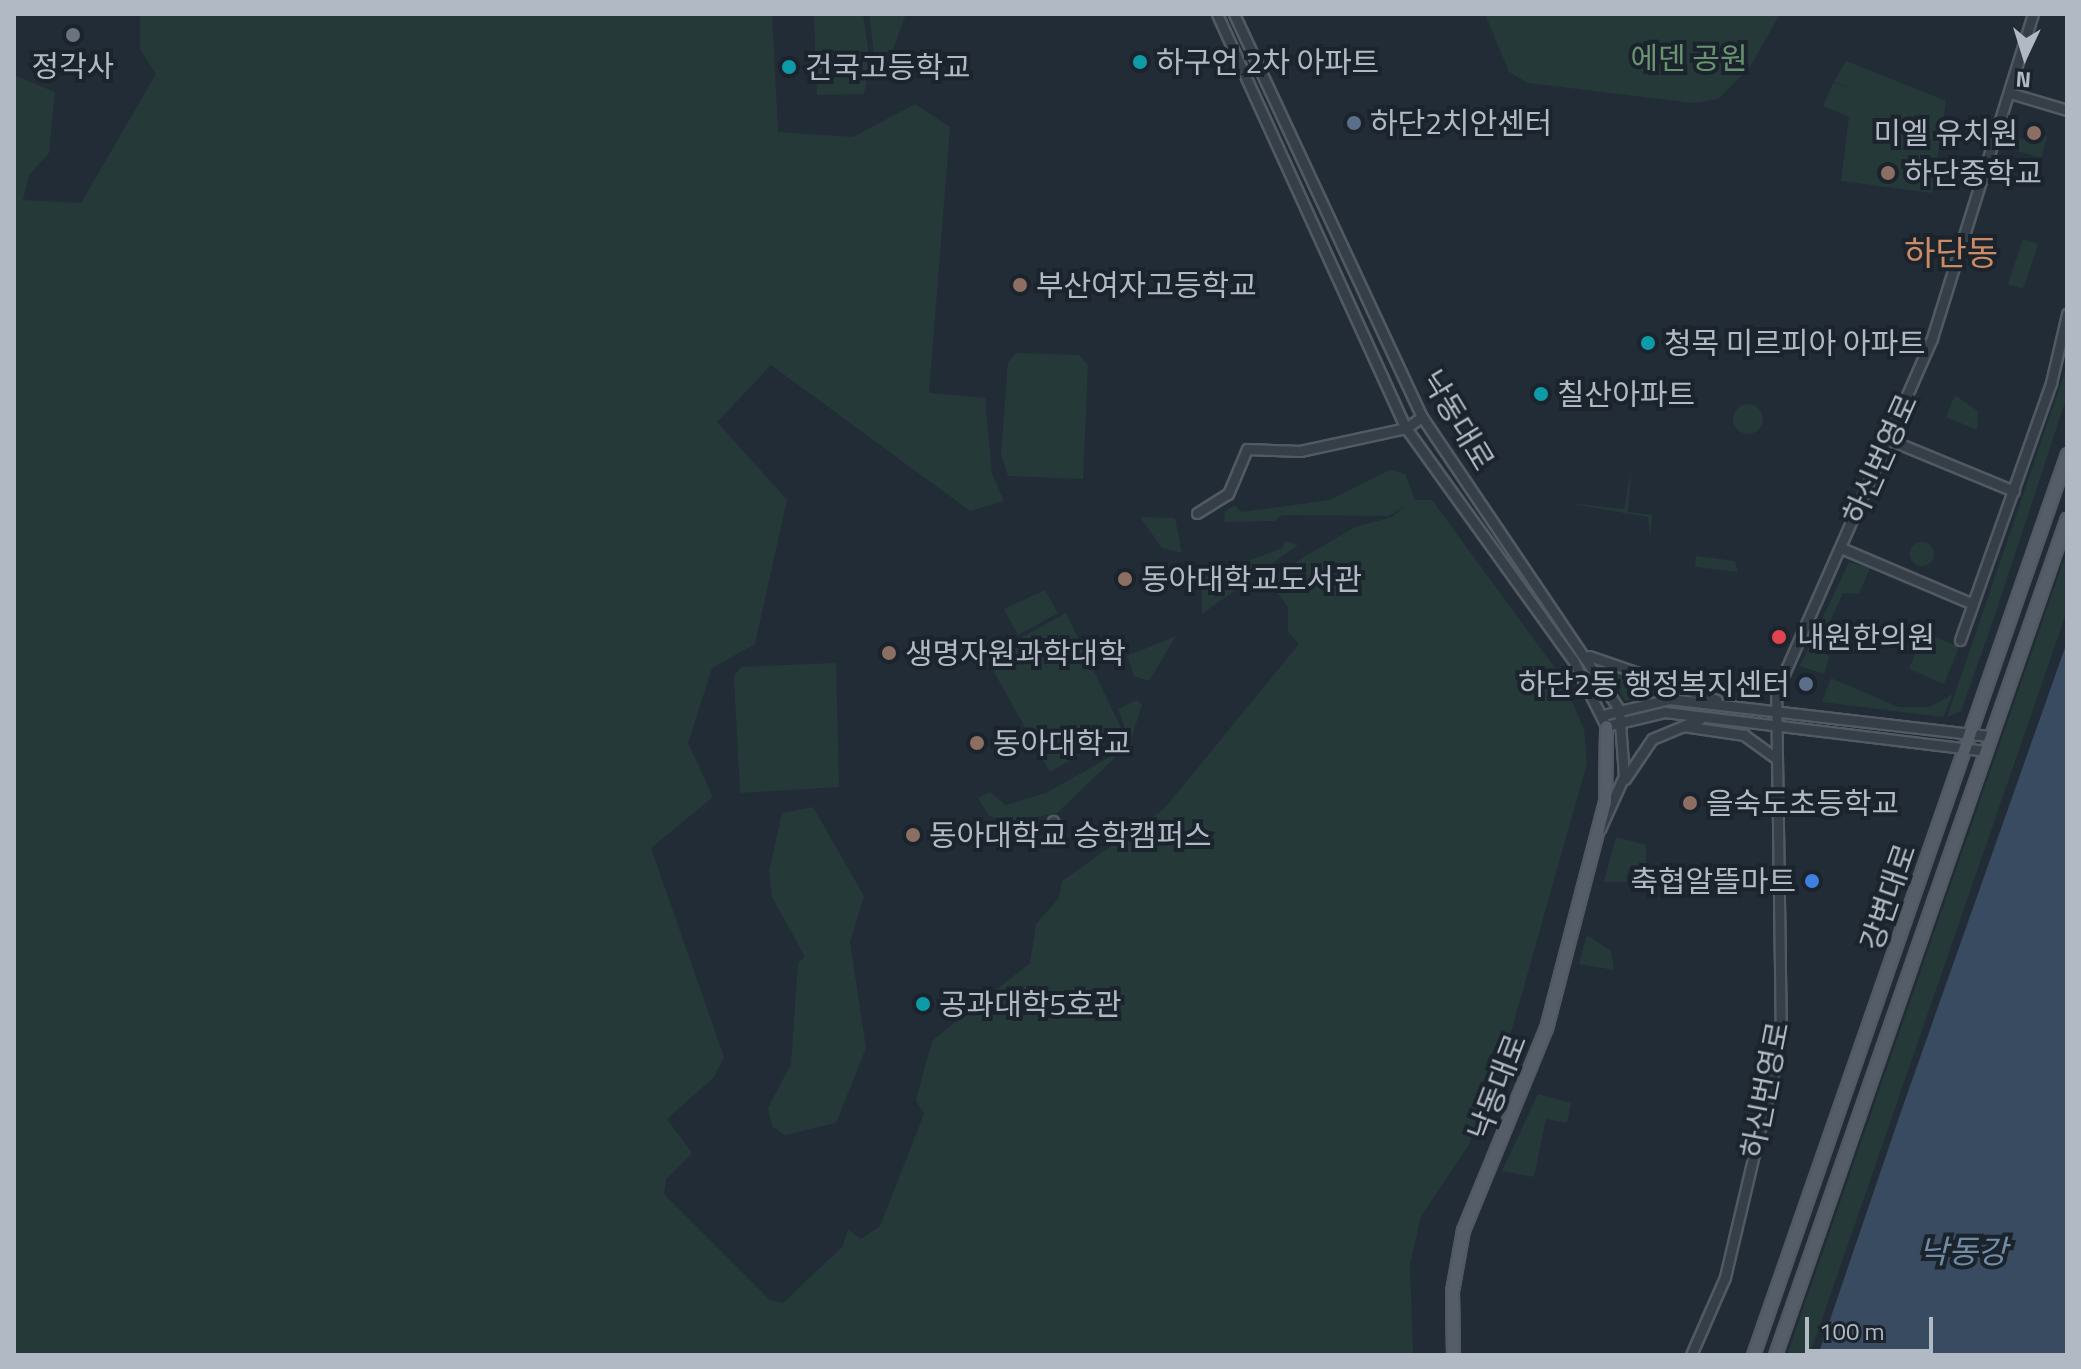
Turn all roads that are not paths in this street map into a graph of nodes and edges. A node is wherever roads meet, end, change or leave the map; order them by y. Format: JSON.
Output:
{"nodes":[{"id":1,"x":1217,"y":14,"type":"edge"},
{"id":2,"x":1234,"y":14,"type":"edge"},
{"id":3,"x":2033,"y":14,"type":"edge"},
{"id":4,"x":1262,"y":72,"type":"junction"},
{"id":5,"x":1246,"y":78,"type":"junction"},
{"id":6,"x":2010,"y":93,"type":"junction"},
{"id":7,"x":2067,"y":110,"type":"edge"},
{"id":8,"x":2067,"y":314,"type":"edge"},
{"id":9,"x":1422,"y":417,"type":"junction"},
{"id":10,"x":1406,"y":428,"type":"junction"},
{"id":11,"x":1890,"y":440,"type":"junction"},
{"id":12,"x":2067,"y":454,"type":"edge"},
{"id":13,"x":2014,"y":491,"type":"junction"},
{"id":14,"x":1197,"y":513,"type":"dead end"},
{"id":15,"x":2067,"y":518,"type":"edge"},
{"id":16,"x":1841,"y":548,"type":"junction"},
{"id":17,"x":1973,"y":604,"type":"junction"},
{"id":18,"x":1960,"y":640,"type":"dead end"},
{"id":19,"x":1589,"y":656,"type":"junction"},
{"id":20,"x":1728,"y":704,"type":"junction"},
{"id":21,"x":1773,"y":708,"type":"junction"},
{"id":22,"x":1619,"y":709,"type":"junction"},
{"id":23,"x":1723,"y":716,"type":"junction"},
{"id":24,"x":1773,"y":720,"type":"junction"},
{"id":25,"x":1605,"y":721,"type":"junction"},
{"id":26,"x":1623,"y":722,"type":"junction"},
{"id":27,"x":1675,"y":725,"type":"junction"},
{"id":28,"x":1972,"y":731,"type":"junction"},
{"id":29,"x":1991,"y":736,"type":"junction"},
{"id":30,"x":1967,"y":744,"type":"junction"},
{"id":31,"x":1986,"y":751,"type":"junction"},
{"id":32,"x":1774,"y":757,"type":"junction"},
{"id":33,"x":1620,"y":787,"type":"junction"},
{"id":34,"x":1596,"y":835,"type":"junction"},
{"id":35,"x":1453,"y":1355,"type":"edge"},
{"id":36,"x":1691,"y":1355,"type":"edge"},
{"id":37,"x":1753,"y":1355,"type":"edge"},
{"id":38,"x":1775,"y":1355,"type":"edge"}],
"edges":[{"from":1,"to":5,"type":"street","name":"낙동대로"},
{"from":2,"to":4,"type":"street","name":"낙동대로"},
{"from":3,"to":6,"type":"street","name":"하신번영로"},
{"from":4,"to":5,"type":"street"},
{"from":4,"to":9,"type":"street","name":"낙동대로"},
{"from":5,"to":10,"type":"street","name":"낙동대로"},
{"from":6,"to":7,"type":"street"},
{"from":6,"to":11,"type":"street","name":"하신번영로"},
{"from":8,"to":13,"type":"street"},
{"from":9,"to":10,"type":"street"},
{"from":9,"to":19,"type":"street","name":"낙동대로"},
{"from":10,"to":14,"type":"street"},
{"from":10,"to":25,"type":"street","name":"낙동대로"},
{"from":11,"to":13,"type":"street"},
{"from":11,"to":16,"type":"street","name":"하신번영로"},
{"from":12,"to":28,"type":"main road","name":"강변대로"},
{"from":13,"to":17,"type":"street"},
{"from":15,"to":29,"type":"main road","name":"강변대로"},
{"from":16,"to":17,"type":"street"},
{"from":16,"to":21,"type":"street","name":"하신번영로"},
{"from":17,"to":18,"type":"street"},
{"from":19,"to":20,"type":"street"},
{"from":19,"to":22,"type":"street","name":"낙동대로"},
{"from":20,"to":21,"type":"street"},
{"from":20,"to":22,"type":"street"},
{"from":21,"to":24,"type":"street","name":"하신번영로"},
{"from":21,"to":28,"type":"street"},
{"from":22,"to":25,"type":"street"},
{"from":22,"to":26,"type":"street","name":"낙동대로"},
{"from":23,"to":24,"type":"street"},
{"from":23,"to":26,"type":"street"},
{"from":23,"to":27,"type":"street"},
{"from":24,"to":30,"type":"street"},
{"from":24,"to":32,"type":"street","name":"하신번영로"},
{"from":25,"to":26,"type":"street"},
{"from":25,"to":34,"type":"main road","name":"낙동대로"},
{"from":26,"to":33,"type":"street","name":"낙동대로"},
{"from":27,"to":32,"type":"street"},
{"from":27,"to":33,"type":"street"},
{"from":28,"to":29,"type":"street"},
{"from":28,"to":30,"type":"main road","name":"강변대로"},
{"from":29,"to":31,"type":"main road","name":"강변대로"},
{"from":30,"to":31,"type":"street"},
{"from":30,"to":37,"type":"main road","name":"강변대로"},
{"from":31,"to":38,"type":"main road","name":"강변대로"},
{"from":32,"to":36,"type":"street","name":"하신번영로"},
{"from":33,"to":34,"type":"street","name":"낙동대로"},
{"from":34,"to":35,"type":"main road","name":"낙동대로"}]}
